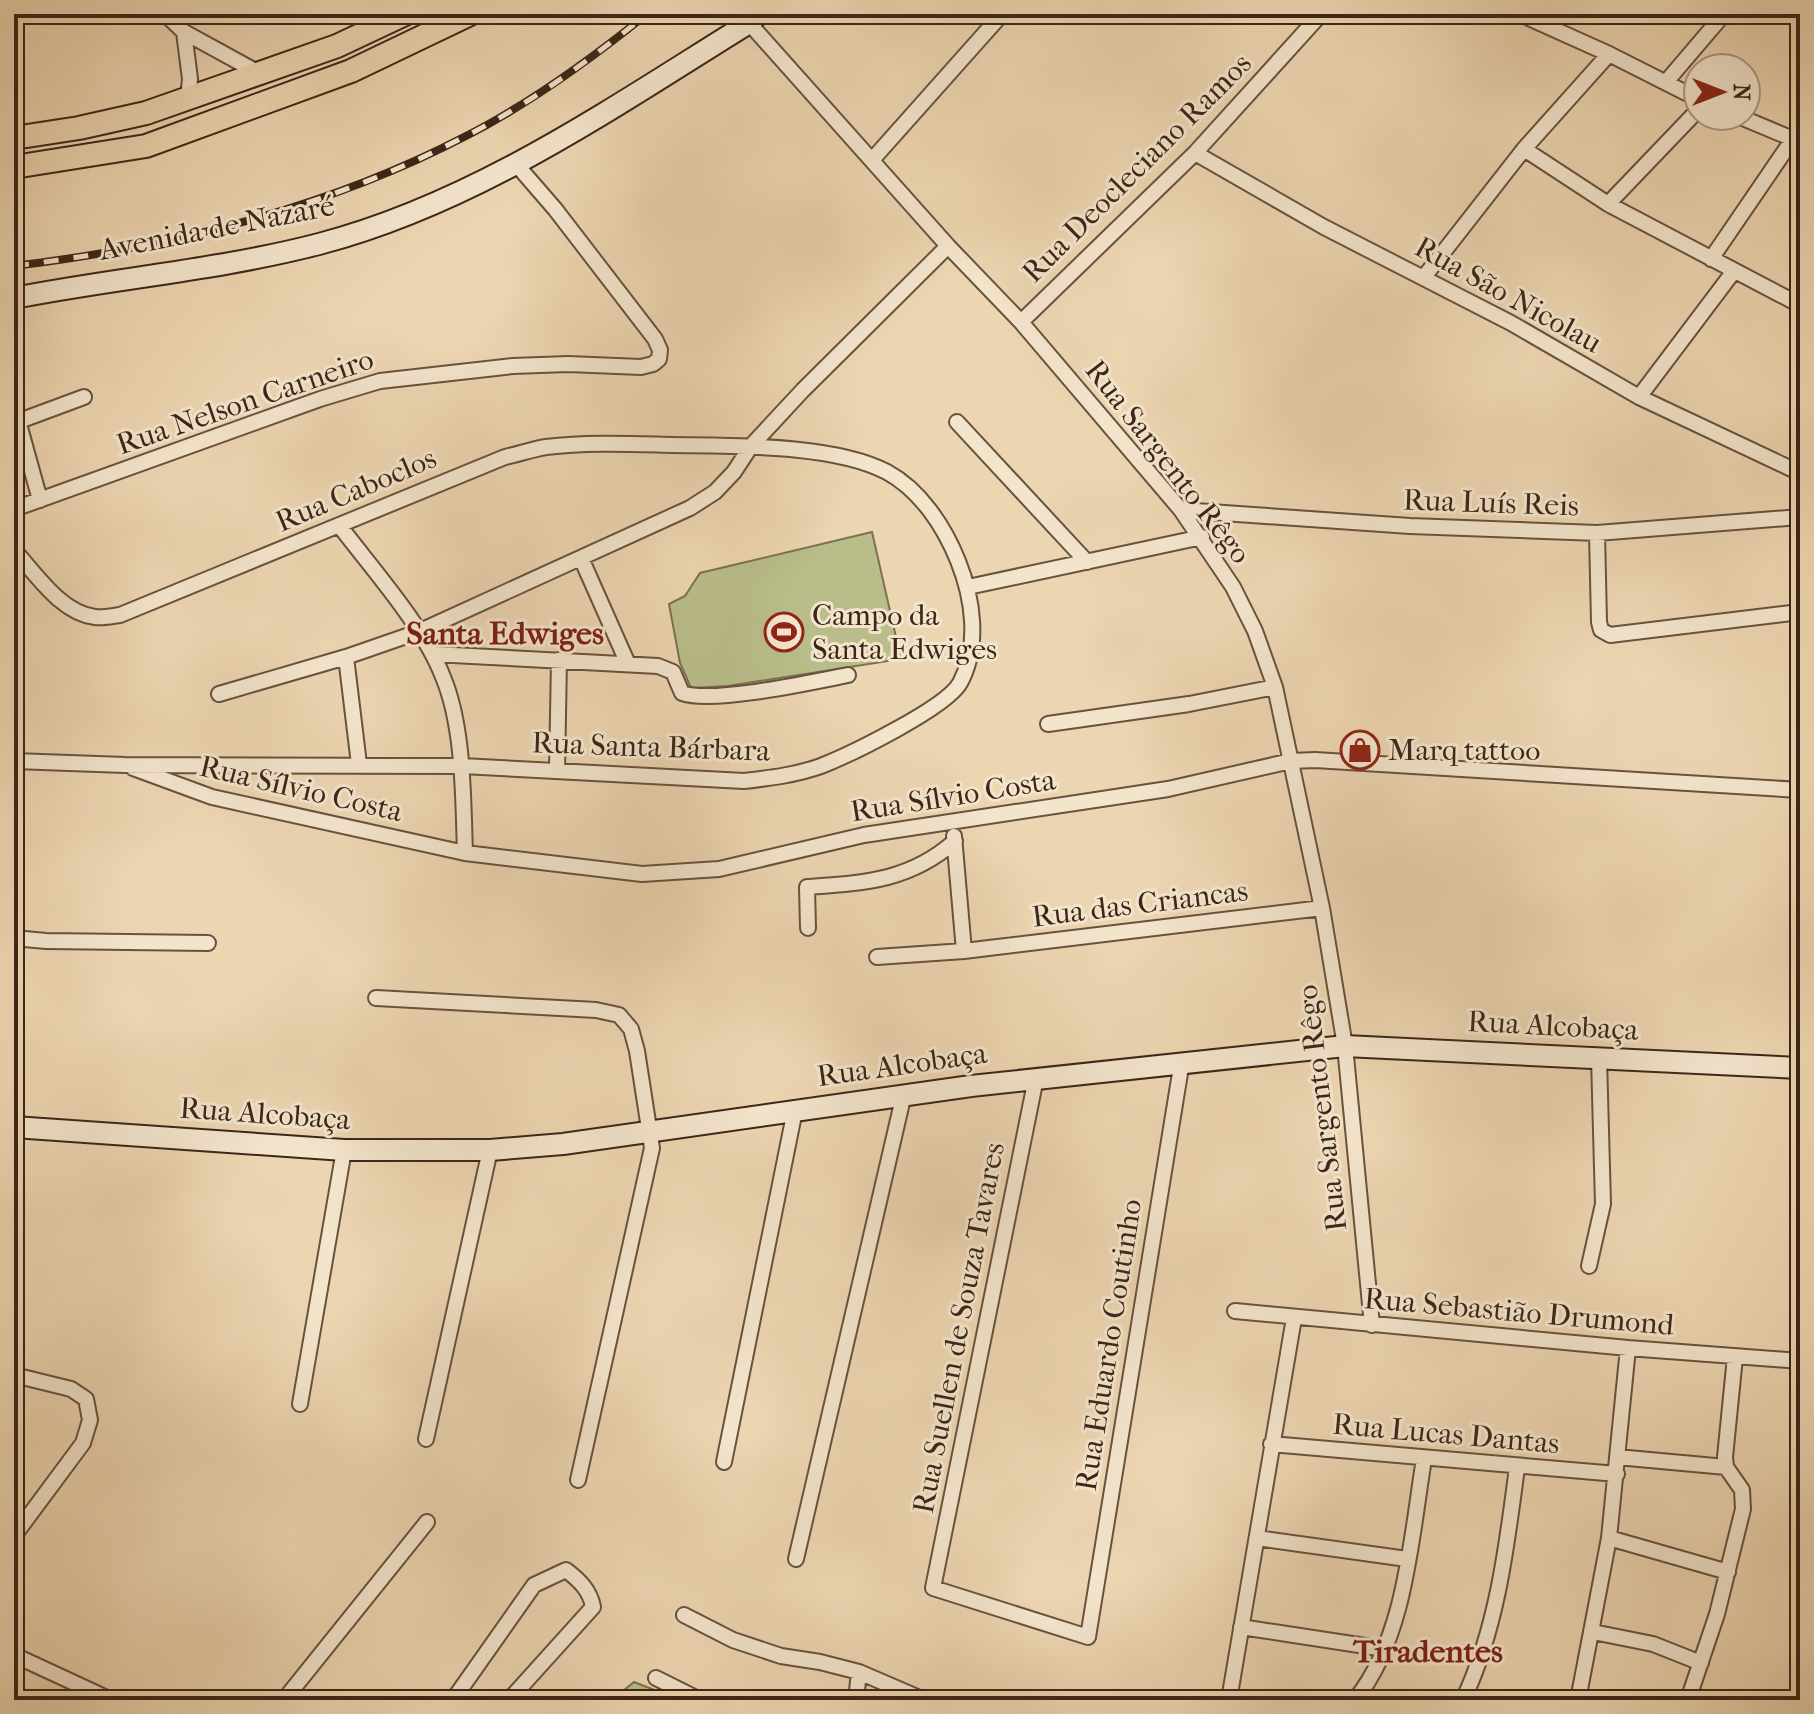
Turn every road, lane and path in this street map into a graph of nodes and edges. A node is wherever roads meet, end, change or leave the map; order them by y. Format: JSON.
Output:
{"nodes":[{"id":1,"x":165,"y":14,"type":"edge"},
{"id":2,"x":405,"y":14,"type":"edge"},
{"id":3,"x":470,"y":14,"type":"edge"},
{"id":4,"x":1002,"y":14,"type":"edge"},
{"id":5,"x":1321,"y":14,"type":"edge"},
{"id":6,"x":1520,"y":14,"type":"edge"},
{"id":7,"x":1724,"y":14,"type":"edge"},
{"id":8,"x":754,"y":19,"type":"edge"},
{"id":9,"x":184,"y":32,"type":"junction"},
{"id":10,"x":1609,"y":54,"type":"junction"},
{"id":11,"x":252,"y":76,"type":"junction"},
{"id":12,"x":1666,"y":82,"type":"junction"},
{"id":13,"x":1682,"y":90,"type":"edge"},
{"id":14,"x":188,"y":99,"type":"junction"},
{"id":15,"x":263,"y":105,"type":"junction"},
{"id":16,"x":1762,"y":126,"type":"edge"},
{"id":17,"x":1682,"y":127,"type":"edge"},
{"id":18,"x":14,"y":138,"type":"edge"},
{"id":19,"x":1796,"y":141,"type":"edge"},
{"id":20,"x":1524,"y":149,"type":"junction"},
{"id":21,"x":1195,"y":153,"type":"junction"},
{"id":22,"x":872,"y":160,"type":"junction"},
{"id":23,"x":516,"y":164,"type":"junction"},
{"id":24,"x":14,"y":167,"type":"edge"},
{"id":25,"x":1608,"y":204,"type":"junction"},
{"id":26,"x":948,"y":246,"type":"junction"},
{"id":27,"x":1711,"y":259,"type":"junction"},
{"id":28,"x":1734,"y":271,"type":"junction"},
{"id":29,"x":1424,"y":277,"type":"junction"},
{"id":30,"x":14,"y":298,"type":"edge"},
{"id":31,"x":1799,"y":303,"type":"edge"},
{"id":32,"x":1021,"y":322,"type":"junction"},
{"id":33,"x":84,"y":397,"type":"dead end"},
{"id":34,"x":1639,"y":397,"type":"junction"},
{"id":35,"x":957,"y":422,"type":"dead end"},
{"id":36,"x":751,"y":446,"type":"junction"},
{"id":37,"x":1800,"y":473,"type":"edge"},
{"id":38,"x":40,"y":500,"type":"junction"},
{"id":39,"x":14,"y":509,"type":"edge"},
{"id":40,"x":1181,"y":510,"type":"junction"},
{"id":41,"x":1800,"y":517,"type":"edge"},
{"id":42,"x":339,"y":525,"type":"junction"},
{"id":43,"x":1597,"y":533,"type":"junction"},
{"id":44,"x":1202,"y":537,"type":"junction"},
{"id":45,"x":14,"y":550,"type":"edge"},
{"id":46,"x":581,"y":558,"type":"junction"},
{"id":47,"x":1087,"y":562,"type":"junction"},
{"id":48,"x":968,"y":587,"type":"junction"},
{"id":49,"x":1800,"y":612,"type":"edge"},
{"id":50,"x":418,"y":632,"type":"junction"},
{"id":51,"x":433,"y":654,"type":"junction"},
{"id":52,"x":346,"y":657,"type":"junction"},
{"id":53,"x":559,"y":660,"type":"junction"},
{"id":54,"x":628,"y":664,"type":"junction"},
{"id":55,"x":848,"y":675,"type":"dead end"},
{"id":56,"x":1275,"y":687,"type":"junction"},
{"id":57,"x":219,"y":694,"type":"dead end"},
{"id":58,"x":1048,"y":724,"type":"dead end"},
{"id":59,"x":14,"y":761,"type":"edge"},
{"id":60,"x":1291,"y":761,"type":"junction"},
{"id":61,"x":359,"y":764,"type":"junction"},
{"id":62,"x":125,"y":765,"type":"junction"},
{"id":63,"x":462,"y":766,"type":"junction"},
{"id":64,"x":557,"y":771,"type":"junction"},
{"id":65,"x":1800,"y":790,"type":"edge"},
{"id":66,"x":953,"y":821,"type":"junction"},
{"id":67,"x":955,"y":841,"type":"junction"},
{"id":68,"x":465,"y":853,"type":"junction"},
{"id":69,"x":1322,"y":908,"type":"junction"},
{"id":70,"x":808,"y":928,"type":"dead end"},
{"id":71,"x":14,"y":938,"type":"edge"},
{"id":72,"x":208,"y":943,"type":"dead end"},
{"id":73,"x":964,"y":951,"type":"junction"},
{"id":74,"x":877,"y":957,"type":"dead end"},
{"id":75,"x":376,"y":998,"type":"dead end"},
{"id":76,"x":1345,"y":1046,"type":"junction"},
{"id":77,"x":1599,"y":1058,"type":"junction"},
{"id":78,"x":1182,"y":1061,"type":"junction"},
{"id":79,"x":1800,"y":1068,"type":"edge"},
{"id":80,"x":1036,"y":1078,"type":"junction"},
{"id":81,"x":904,"y":1094,"type":"junction"},
{"id":82,"x":795,"y":1110,"type":"junction"},
{"id":83,"x":14,"y":1127,"type":"edge"},
{"id":84,"x":649,"y":1130,"type":"junction"},
{"id":85,"x":344,"y":1150,"type":"junction"},
{"id":86,"x":490,"y":1150,"type":"junction"},
{"id":87,"x":1589,"y":1266,"type":"dead end"},
{"id":88,"x":1235,"y":1311,"type":"dead end"},
{"id":89,"x":1294,"y":1318,"type":"junction"},
{"id":90,"x":1372,"y":1325,"type":"junction"},
{"id":91,"x":1628,"y":1348,"type":"junction"},
{"id":92,"x":1735,"y":1357,"type":"junction"},
{"id":93,"x":1800,"y":1361,"type":"edge"},
{"id":94,"x":14,"y":1375,"type":"edge"},
{"id":95,"x":300,"y":1404,"type":"dead end"},
{"id":96,"x":426,"y":1439,"type":"dead end"},
{"id":97,"x":1271,"y":1444,"type":"junction"},
{"id":98,"x":1617,"y":1457,"type":"junction"},
{"id":99,"x":1424,"y":1459,"type":"junction"},
{"id":100,"x":724,"y":1462,"type":"dead end"},
{"id":101,"x":1517,"y":1467,"type":"junction"},
{"id":102,"x":1726,"y":1467,"type":"junction"},
{"id":103,"x":1617,"y":1474,"type":"junction"},
{"id":104,"x":578,"y":1480,"type":"dead end"},
{"id":105,"x":427,"y":1522,"type":"dead end"},
{"id":106,"x":14,"y":1536,"type":"edge"},
{"id":107,"x":1257,"y":1538,"type":"junction"},
{"id":108,"x":1609,"y":1538,"type":"junction"},
{"id":109,"x":796,"y":1559,"type":"dead end"},
{"id":110,"x":1407,"y":1559,"type":"junction"},
{"id":111,"x":1728,"y":1572,"type":"junction"},
{"id":112,"x":933,"y":1588,"type":"joint"},
{"id":113,"x":684,"y":1615,"type":"dead end"},
{"id":114,"x":1241,"y":1627,"type":"junction"},
{"id":115,"x":1593,"y":1632,"type":"junction"},
{"id":116,"x":1385,"y":1649,"type":"junction"},
{"id":117,"x":14,"y":1655,"type":"edge"},
{"id":118,"x":1701,"y":1663,"type":"junction"},
{"id":119,"x":859,"y":1672,"type":"junction"},
{"id":120,"x":656,"y":1678,"type":"dead end"},
{"id":121,"x":921,"y":1699,"type":"edge"},
{"id":122,"x":111,"y":1700,"type":"edge"},
{"id":123,"x":284,"y":1700,"type":"edge"},
{"id":124,"x":453,"y":1700,"type":"edge"},
{"id":125,"x":509,"y":1700,"type":"edge"},
{"id":126,"x":700,"y":1700,"type":"edge"},
{"id":127,"x":856,"y":1700,"type":"edge"},
{"id":128,"x":1229,"y":1700,"type":"edge"},
{"id":129,"x":1355,"y":1700,"type":"edge"},
{"id":130,"x":1463,"y":1700,"type":"edge"},
{"id":131,"x":1578,"y":1700,"type":"edge"},
{"id":132,"x":1688,"y":1700,"type":"edge"}],
"edges":[{"from":1,"to":9,"type":"street"},
{"from":2,"to":11,"type":"main road"},
{"from":3,"to":15,"type":"main road"},
{"from":4,"to":22,"type":"street"},
{"from":5,"to":21,"type":"street","name":"Rua Deocleciano Ramos"},
{"from":6,"to":10,"type":"street"},
{"from":7,"to":12,"type":"street"},
{"from":8,"to":22,"type":"street","name":"Rua Sargento Rêgo"},
{"from":8,"to":23,"type":"main road","name":"Avenida de Nazaré"},
{"from":9,"to":11,"type":"street"},
{"from":9,"to":14,"type":"street"},
{"from":10,"to":12,"type":"street"},
{"from":10,"to":20,"type":"street"},
{"from":11,"to":14,"type":"main road"},
{"from":11,"to":15,"type":"main road"},
{"from":12,"to":13,"type":"street"},
{"from":14,"to":18,"type":"main road"},
{"from":15,"to":24,"type":"main road"},
{"from":16,"to":19,"type":"street"},
{"from":17,"to":25,"type":"street"},
{"from":19,"to":27,"type":"street"},
{"from":20,"to":25,"type":"street"},
{"from":20,"to":29,"type":"street"},
{"from":21,"to":29,"type":"street","name":"Rua São Nicolau"},
{"from":21,"to":32,"type":"street","name":"Rua Deocleciano Ramos"},
{"from":22,"to":26,"type":"street","name":"Rua Sargento Rêgo"},
{"from":23,"to":30,"type":"main road","name":"Avenida de Nazaré"},
{"from":23,"to":38,"type":"street","name":"Rua Nelson Carneiro"},
{"from":25,"to":27,"type":"street"},
{"from":26,"to":32,"type":"street","name":"Rua Sargento Rêgo"},
{"from":26,"to":36,"type":"street"},
{"from":27,"to":28,"type":"street"},
{"from":28,"to":31,"type":"street"},
{"from":28,"to":34,"type":"street"},
{"from":29,"to":34,"type":"street","name":"Rua São Nicolau"},
{"from":32,"to":40,"type":"street","name":"Rua Sargento Rêgo"},
{"from":33,"to":38,"type":"street"},
{"from":34,"to":37,"type":"street","name":"Rua São Nicolau"},
{"from":35,"to":47,"type":"street"},
{"from":36,"to":42,"type":"street","name":"Rua Caboclos"},
{"from":36,"to":46,"type":"street"},
{"from":36,"to":48,"type":"street","name":"Rua Santa Bárbara"},
{"from":38,"to":39,"type":"street","name":"Rua Nelson Carneiro"},
{"from":40,"to":43,"type":"street","name":"Rua Luís Reis"},
{"from":40,"to":44,"type":"street","name":"Rua Sargento Rêgo"},
{"from":41,"to":43,"type":"street","name":"Rua Luís Reis"},
{"from":42,"to":45,"type":"street","name":"Rua Caboclos"},
{"from":42,"to":50,"type":"street"},
{"from":43,"to":49,"type":"street"},
{"from":44,"to":47,"type":"street"},
{"from":44,"to":56,"type":"street","name":"Rua Sargento Rêgo"},
{"from":46,"to":50,"type":"street"},
{"from":46,"to":54,"type":"street"},
{"from":47,"to":48,"type":"street"},
{"from":48,"to":64,"type":"street","name":"Rua Santa Bárbara"},
{"from":50,"to":51,"type":"street"},
{"from":50,"to":52,"type":"street"},
{"from":51,"to":53,"type":"street"},
{"from":51,"to":63,"type":"street"},
{"from":52,"to":57,"type":"street"},
{"from":52,"to":61,"type":"street"},
{"from":53,"to":54,"type":"street"},
{"from":53,"to":64,"type":"street"},
{"from":54,"to":55,"type":"street"},
{"from":56,"to":58,"type":"street"},
{"from":56,"to":60,"type":"street","name":"Rua Sargento Rêgo"},
{"from":59,"to":62,"type":"street","name":"Rua Santa Bárbara"},
{"from":60,"to":65,"type":"street","name":"Rua Sílvio Costa"},
{"from":60,"to":66,"type":"street","name":"Rua Sílvio Costa"},
{"from":60,"to":69,"type":"street","name":"Rua Sargento Rêgo"},
{"from":61,"to":62,"type":"street","name":"Rua Santa Bárbara"},
{"from":61,"to":63,"type":"street","name":"Rua Santa Bárbara"},
{"from":62,"to":68,"type":"street","name":"Rua Sílvio Costa"},
{"from":63,"to":64,"type":"street","name":"Rua Santa Bárbara"},
{"from":63,"to":68,"type":"street"},
{"from":66,"to":67,"type":"street"},
{"from":66,"to":68,"type":"street","name":"Rua Sílvio Costa"},
{"from":67,"to":70,"type":"street"},
{"from":67,"to":73,"type":"street"},
{"from":69,"to":73,"type":"street","name":"Rua das Criancas"},
{"from":69,"to":76,"type":"street","name":"Rua Sargento Rêgo"},
{"from":71,"to":72,"type":"street"},
{"from":73,"to":74,"type":"street","name":"Rua das Criancas"},
{"from":75,"to":84,"type":"street"},
{"from":76,"to":77,"type":"main road","name":"Rua Alcobaça"},
{"from":76,"to":78,"type":"main road","name":"Rua Alcobaça"},
{"from":76,"to":90,"type":"street","name":"Rua Sargento Rêgo"},
{"from":77,"to":79,"type":"main road","name":"Rua Alcobaça"},
{"from":77,"to":87,"type":"street"},
{"from":78,"to":80,"type":"main road","name":"Rua Alcobaça"},
{"from":78,"to":112,"type":"street","name":"Rua Eduardo Coutinho"},
{"from":80,"to":81,"type":"main road","name":"Rua Alcobaça"},
{"from":80,"to":112,"type":"street","name":"Rua Suellen de Souza Tavares"},
{"from":81,"to":82,"type":"main road","name":"Rua Alcobaça"},
{"from":81,"to":109,"type":"street"},
{"from":82,"to":84,"type":"main road","name":"Rua Alcobaça"},
{"from":82,"to":100,"type":"street"},
{"from":83,"to":85,"type":"main road","name":"Rua Alcobaça"},
{"from":84,"to":86,"type":"main road","name":"Rua Alcobaça"},
{"from":84,"to":104,"type":"street"},
{"from":85,"to":86,"type":"main road","name":"Rua Alcobaça"},
{"from":85,"to":95,"type":"street"},
{"from":86,"to":96,"type":"street"},
{"from":88,"to":89,"type":"street","name":"Rua Sebastião Drumond"},
{"from":89,"to":90,"type":"street","name":"Rua Sebastião Drumond"},
{"from":89,"to":97,"type":"street"},
{"from":90,"to":91,"type":"street","name":"Rua Sebastião Drumond"},
{"from":91,"to":92,"type":"street","name":"Rua Sebastião Drumond"},
{"from":91,"to":98,"type":"street"},
{"from":92,"to":93,"type":"street","name":"Rua Sebastião Drumond"},
{"from":92,"to":102,"type":"street"},
{"from":94,"to":106,"type":"street"},
{"from":97,"to":99,"type":"street","name":"Rua Lucas Dantas"},
{"from":97,"to":107,"type":"street"},
{"from":98,"to":102,"type":"street"},
{"from":98,"to":103,"type":"street"},
{"from":99,"to":101,"type":"street","name":"Rua Lucas Dantas"},
{"from":99,"to":110,"type":"street"},
{"from":101,"to":103,"type":"street","name":"Rua Lucas Dantas"},
{"from":101,"to":130,"type":"street"},
{"from":102,"to":111,"type":"street"},
{"from":103,"to":108,"type":"street"},
{"from":105,"to":123,"type":"street"},
{"from":107,"to":110,"type":"street"},
{"from":107,"to":114,"type":"street"},
{"from":108,"to":111,"type":"street"},
{"from":108,"to":115,"type":"street"},
{"from":110,"to":116,"type":"street"},
{"from":111,"to":118,"type":"street"},
{"from":113,"to":119,"type":"street"},
{"from":114,"to":116,"type":"street"},
{"from":114,"to":128,"type":"street"},
{"from":115,"to":118,"type":"street"},
{"from":115,"to":131,"type":"street"},
{"from":116,"to":129,"type":"street"},
{"from":117,"to":122,"type":"street"},
{"from":118,"to":132,"type":"street"},
{"from":119,"to":121,"type":"street"},
{"from":119,"to":127,"type":"street"},
{"from":120,"to":126,"type":"street"},
{"from":124,"to":125,"type":"street"}]}
